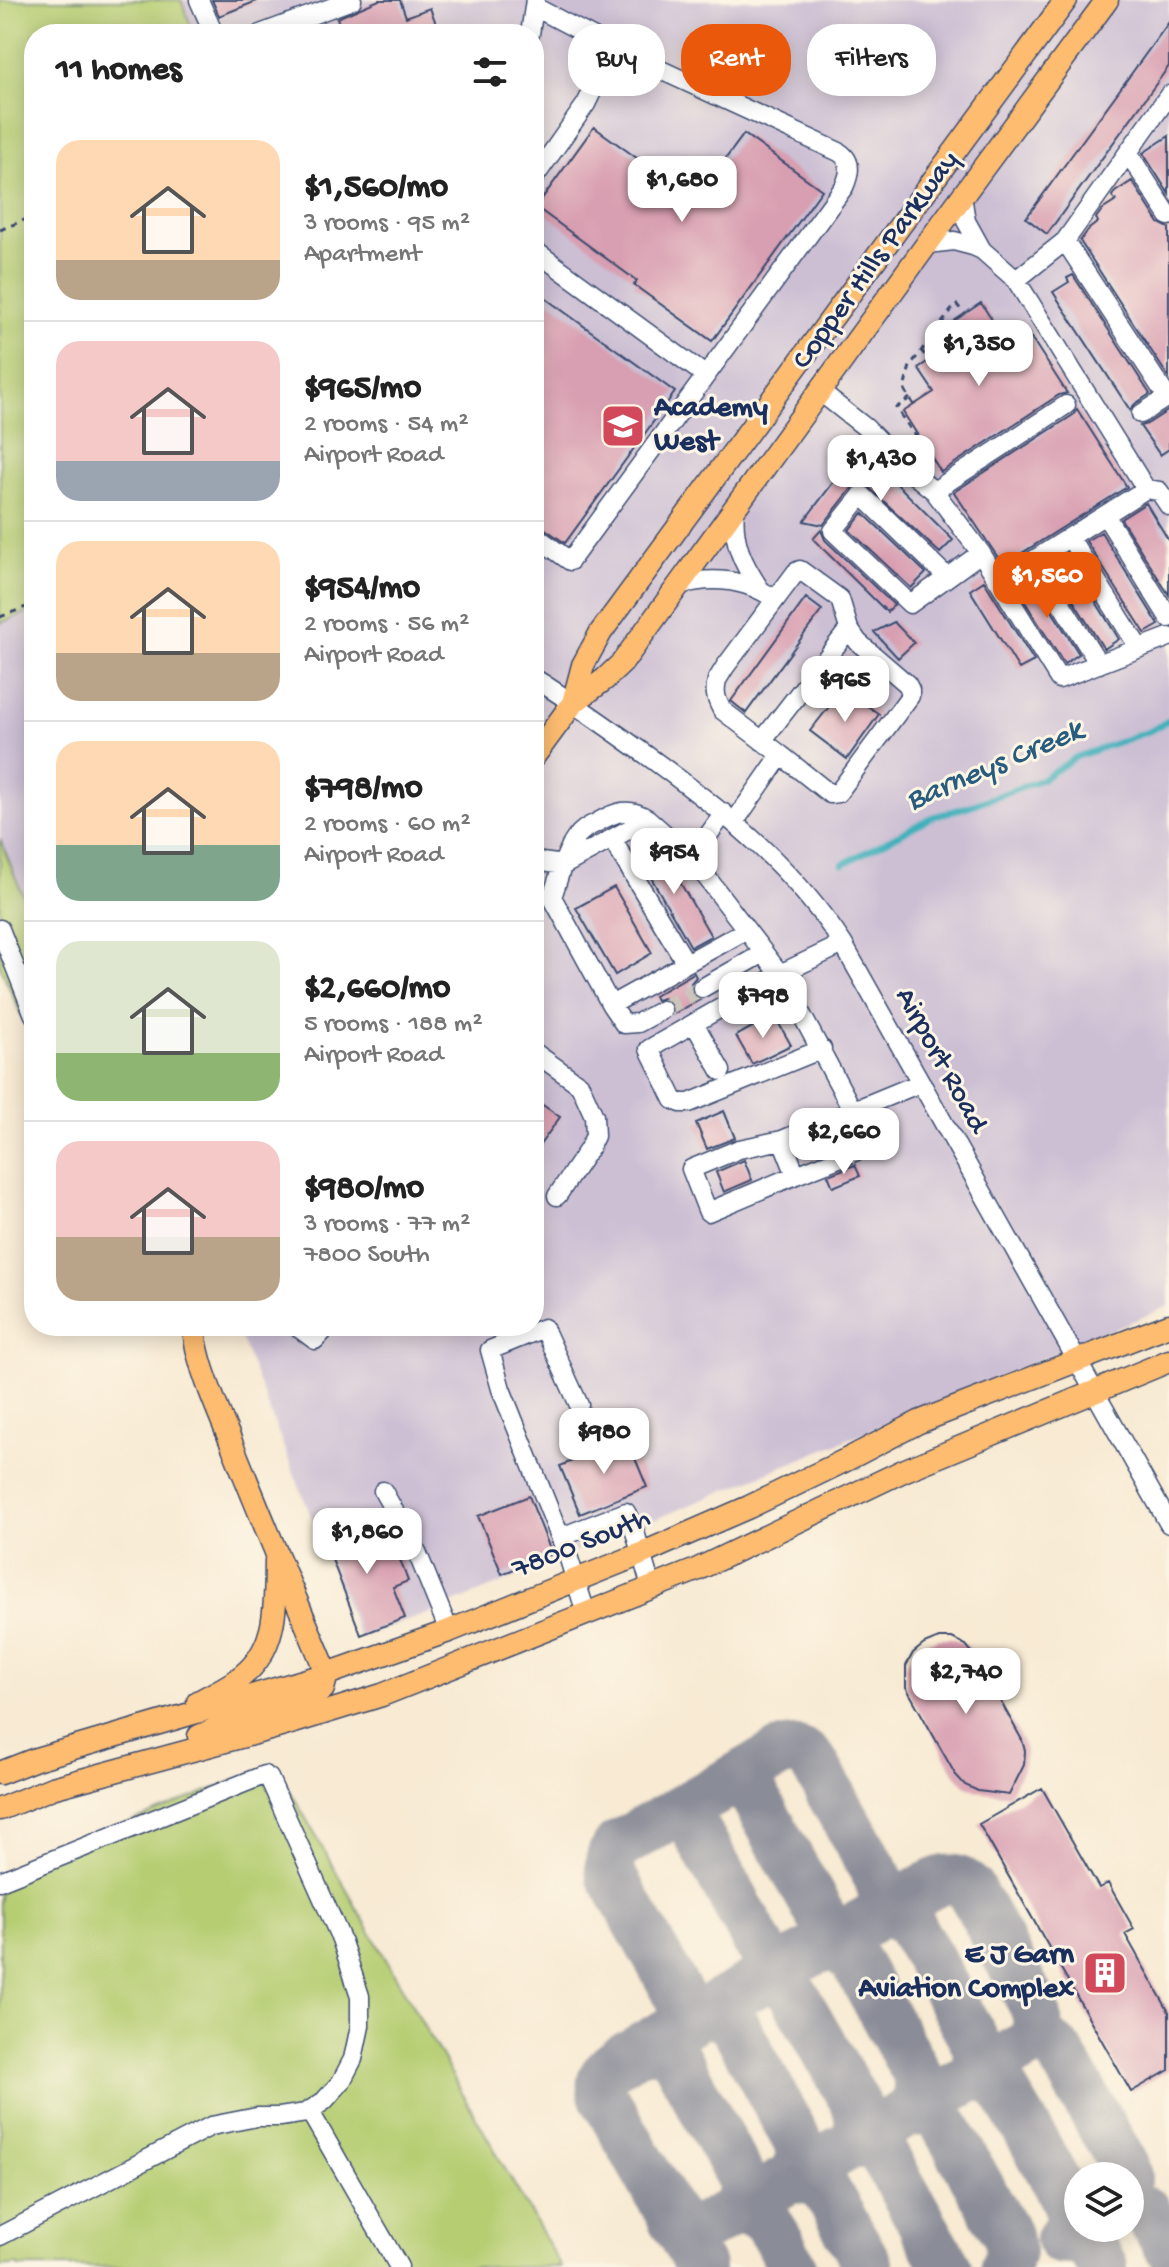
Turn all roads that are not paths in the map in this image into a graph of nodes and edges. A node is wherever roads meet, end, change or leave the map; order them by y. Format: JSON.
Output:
{"nodes":[{"id":1,"x":199,"y":0,"type":"edge"},
{"id":2,"x":352,"y":0,"type":"edge"},
{"id":3,"x":1066,"y":0,"type":"edge"},
{"id":4,"x":1107,"y":0,"type":"edge"},
{"id":5,"x":535,"y":3,"type":"edge"},
{"id":6,"x":210,"y":24,"type":"edge"},
{"id":7,"x":287,"y":24,"type":"edge"},
{"id":8,"x":532,"y":24,"type":"edge"},
{"id":9,"x":571,"y":24,"type":"edge"},
{"id":10,"x":665,"y":72,"type":"edge"},
{"id":11,"x":590,"y":96,"type":"edge"},
{"id":12,"x":1167,"y":105,"type":"edge"},
{"id":13,"x":1128,"y":153,"type":"junction"},
{"id":14,"x":544,"y":164,"type":"edge"},
{"id":15,"x":962,"y":196,"type":"junction"},
{"id":16,"x":1169,"y":216,"type":"edge"},
{"id":17,"x":1065,"y":241,"type":"junction"},
{"id":18,"x":927,"y":244,"type":"junction"},
{"id":19,"x":982,"y":250,"type":"junction"},
{"id":20,"x":544,"y":257,"type":"edge"},
{"id":21,"x":1016,"y":280,"type":"junction"},
{"id":22,"x":705,"y":375,"type":"junction"},
{"id":23,"x":819,"y":391,"type":"junction"},
{"id":24,"x":1168,"y":397,"type":"edge"},
{"id":25,"x":1066,"y":405,"type":"dead end"},
{"id":26,"x":1141,"y":414,"type":"dead end"},
{"id":27,"x":1146,"y":489,"type":"junction"},
{"id":28,"x":934,"y":491,"type":"junction"},
{"id":29,"x":1169,"y":506,"type":"edge"},
{"id":30,"x":735,"y":509,"type":"junction"},
{"id":31,"x":1105,"y":515,"type":"junction"},
{"id":32,"x":1070,"y":538,"type":"junction"},
{"id":33,"x":544,"y":542,"type":"edge"},
{"id":34,"x":981,"y":553,"type":"junction"},
{"id":35,"x":1034,"y":560,"type":"junction"},
{"id":36,"x":947,"y":577,"type":"junction"},
{"id":37,"x":999,"y":582,"type":"junction"},
{"id":38,"x":679,"y":585,"type":"junction"},
{"id":39,"x":767,"y":594,"type":"junction"},
{"id":40,"x":1169,"y":618,"type":"edge"},
{"id":41,"x":849,"y":629,"type":"junction"},
{"id":42,"x":1169,"y":637,"type":"edge"},
{"id":43,"x":1139,"y":648,"type":"junction"},
{"id":44,"x":1099,"y":664,"type":"junction"},
{"id":45,"x":544,"y":684,"type":"edge"},
{"id":46,"x":573,"y":703,"type":"junction"},
{"id":47,"x":762,"y":741,"type":"junction"},
{"id":48,"x":544,"y":742,"type":"edge"},
{"id":49,"x":781,"y":755,"type":"junction"},
{"id":50,"x":730,"y":817,"type":"junction"},
{"id":51,"x":648,"y":819,"type":"junction"},
{"id":52,"x":612,"y":839,"type":"junction"},
{"id":53,"x":692,"y":858,"type":"junction"},
{"id":54,"x":544,"y":862,"type":"edge"},
{"id":55,"x":564,"y":865,"type":"junction"},
{"id":56,"x":0,"y":929,"type":"edge"},
{"id":57,"x":746,"y":930,"type":"junction"},
{"id":58,"x":843,"y":944,"type":"junction"},
{"id":59,"x":764,"y":953,"type":"junction"},
{"id":60,"x":686,"y":963,"type":"junction"},
{"id":61,"x":780,"y":974,"type":"junction"},
{"id":62,"x":702,"y":988,"type":"tunnel mouth"},
{"id":63,"x":24,"y":990,"type":"edge"},
{"id":64,"x":611,"y":1005,"type":"junction"},
{"id":65,"x":662,"y":1010,"type":"tunnel mouth"},
{"id":66,"x":694,"y":1023,"type":"junction"},
{"id":67,"x":822,"y":1049,"type":"junction"},
{"id":68,"x":544,"y":1059,"type":"edge"},
{"id":69,"x":721,"y":1071,"type":"dead end"},
{"id":70,"x":920,"y":1083,"type":"junction"},
{"id":71,"x":856,"y":1109,"type":"junction"},
{"id":72,"x":782,"y":1140,"type":"junction"},
{"id":73,"x":796,"y":1175,"type":"junction"},
{"id":74,"x":557,"y":1196,"type":"dead end"},
{"id":75,"x":1169,"y":1325,"type":"edge"},
{"id":76,"x":544,"y":1328,"type":"edge"},
{"id":77,"x":196,"y":1336,"type":"edge"},
{"id":78,"x":524,"y":1336,"type":"edge"},
{"id":79,"x":1077,"y":1361,"type":"junction"},
{"id":80,"x":1169,"y":1361,"type":"edge"},
{"id":81,"x":1095,"y":1393,"type":"junction"},
{"id":82,"x":579,"y":1405,"type":"dead end"},
{"id":83,"x":383,"y":1491,"type":"dead end"},
{"id":84,"x":1169,"y":1524,"type":"edge"},
{"id":85,"x":561,"y":1537,"type":"junction"},
{"id":86,"x":276,"y":1554,"type":"junction"},
{"id":87,"x":641,"y":1554,"type":"junction"},
{"id":88,"x":576,"y":1581,"type":"junction"},
{"id":89,"x":651,"y":1587,"type":"junction"},
{"id":90,"x":586,"y":1613,"type":"junction"},
{"id":91,"x":449,"y":1631,"type":"junction"},
{"id":92,"x":327,"y":1674,"type":"junction"},
{"id":93,"x":169,"y":1718,"type":"junction"},
{"id":94,"x":121,"y":1768,"type":"junction"},
{"id":95,"x":0,"y":1773,"type":"edge"},
{"id":96,"x":0,"y":1809,"type":"edge"},
{"id":97,"x":0,"y":1881,"type":"edge"},
{"id":98,"x":309,"y":2110,"type":"junction"},
{"id":99,"x":0,"y":2236,"type":"edge"},
{"id":100,"x":399,"y":2267,"type":"edge"}],
"edges":[{"from":1,"to":6,"type":"street"},
{"from":2,"to":7,"type":"street"},
{"from":3,"to":46,"type":"main road","name":"Copper Hills Parkway"},
{"from":4,"to":15,"type":"main road","name":"Copper Hills Parkway"},
{"from":5,"to":8,"type":"street"},
{"from":5,"to":9,"type":"street"},
{"from":10,"to":22,"type":"street"},
{"from":11,"to":14,"type":"street"},
{"from":12,"to":13,"type":"street"},
{"from":13,"to":16,"type":"street"},
{"from":13,"to":17,"type":"street"},
{"from":15,"to":18,"type":"main road","name":"Copper Hills Parkway"},
{"from":15,"to":19,"type":"street"},
{"from":17,"to":21,"type":"street"},
{"from":17,"to":24,"type":"street"},
{"from":18,"to":19,"type":"street"},
{"from":18,"to":23,"type":"main road","name":"Copper Hills Parkway"},
{"from":19,"to":21,"type":"street"},
{"from":20,"to":22,"type":"street"},
{"from":21,"to":27,"type":"street"},
{"from":22,"to":33,"type":"street"},
{"from":23,"to":28,"type":"street"},
{"from":23,"to":30,"type":"main road","name":"Copper Hills Parkway"},
{"from":24,"to":26,"type":"street"},
{"from":25,"to":28,"type":"street"},
{"from":27,"to":29,"type":"street"},
{"from":27,"to":31,"type":"street"},
{"from":28,"to":34,"type":"street"},
{"from":30,"to":38,"type":"main road","name":"Copper Hills Parkway"},
{"from":30,"to":39,"type":"street"},
{"from":31,"to":32,"type":"street"},
{"from":31,"to":40,"type":"street"},
{"from":32,"to":35,"type":"street"},
{"from":32,"to":43,"type":"street"},
{"from":34,"to":36,"type":"street"},
{"from":34,"to":37,"type":"street"},
{"from":35,"to":37,"type":"street"},
{"from":35,"to":44,"type":"street"},
{"from":36,"to":36,"type":"street"},
{"from":37,"to":44,"type":"street"},
{"from":38,"to":39,"type":"street"},
{"from":38,"to":46,"type":"main road","name":"Copper Hills Parkway"},
{"from":39,"to":41,"type":"street"},
{"from":39,"to":47,"type":"street"},
{"from":41,"to":47,"type":"street"},
{"from":41,"to":49,"type":"street"},
{"from":42,"to":43,"type":"street"},
{"from":43,"to":44,"type":"street"},
{"from":45,"to":46,"type":"street","name":"Airport Road"},
{"from":46,"to":48,"type":"main road","name":"Copper Hills Parkway"},
{"from":46,"to":50,"type":"street","name":"Airport Road"},
{"from":47,"to":49,"type":"street"},
{"from":49,"to":50,"type":"street"},
{"from":50,"to":53,"type":"street"},
{"from":50,"to":58,"type":"street","name":"Airport Road"},
{"from":51,"to":52,"type":"street"},
{"from":51,"to":53,"type":"street"},
{"from":51,"to":55,"type":"street"},
{"from":52,"to":55,"type":"street"},
{"from":52,"to":60,"type":"street"},
{"from":53,"to":57,"type":"street"},
{"from":54,"to":55,"type":"street"},
{"from":55,"to":64,"type":"street"},
{"from":56,"to":63,"type":"street"},
{"from":57,"to":59,"type":"street"},
{"from":57,"to":60,"type":"street"},
{"from":58,"to":61,"type":"street"},
{"from":58,"to":70,"type":"street","name":"Airport Road"},
{"from":59,"to":61,"type":"street"},
{"from":59,"to":62,"type":"street"},
{"from":60,"to":64,"type":"street"},
{"from":61,"to":66,"type":"street"},
{"from":61,"to":67,"type":"street"},
{"from":64,"to":65,"type":"street"},
{"from":66,"to":67,"type":"street"},
{"from":66,"to":69,"type":"street"},
{"from":67,"to":71,"type":"street"},
{"from":68,"to":74,"type":"street"},
{"from":70,"to":71,"type":"street"},
{"from":70,"to":79,"type":"street","name":"Airport Road"},
{"from":71,"to":72,"type":"street"},
{"from":71,"to":73,"type":"street"},
{"from":72,"to":73,"type":"street"},
{"from":72,"to":73,"type":"street"},
{"from":75,"to":79,"type":"main road","name":"7800 South"},
{"from":76,"to":82,"type":"street"},
{"from":77,"to":86,"type":"main road"},
{"from":78,"to":85,"type":"street"},
{"from":79,"to":81,"type":"street","name":"Airport Road"},
{"from":79,"to":87,"type":"main road","name":"7800 South"},
{"from":80,"to":81,"type":"main road"},
{"from":81,"to":84,"type":"street","name":"Airport Road"},
{"from":81,"to":89,"type":"main road"},
{"from":83,"to":91,"type":"street"},
{"from":85,"to":87,"type":"street"},
{"from":85,"to":88,"type":"street"},
{"from":86,"to":92,"type":"main road"},
{"from":86,"to":93,"type":"main road"},
{"from":87,"to":88,"type":"main road","name":"7800 South"},
{"from":87,"to":89,"type":"street"},
{"from":88,"to":90,"type":"street"},
{"from":88,"to":91,"type":"main road","name":"7800 South"},
{"from":89,"to":90,"type":"main road"},
{"from":90,"to":94,"type":"main road"},
{"from":91,"to":92,"type":"main road","name":"7800 South"},
{"from":92,"to":93,"type":"main road","name":"7800 South"},
{"from":92,"to":94,"type":"main road"},
{"from":93,"to":95,"type":"main road","name":"7800 South"},
{"from":94,"to":96,"type":"main road"},
{"from":97,"to":98,"type":"street"},
{"from":98,"to":99,"type":"street"},
{"from":98,"to":100,"type":"street"}]}
